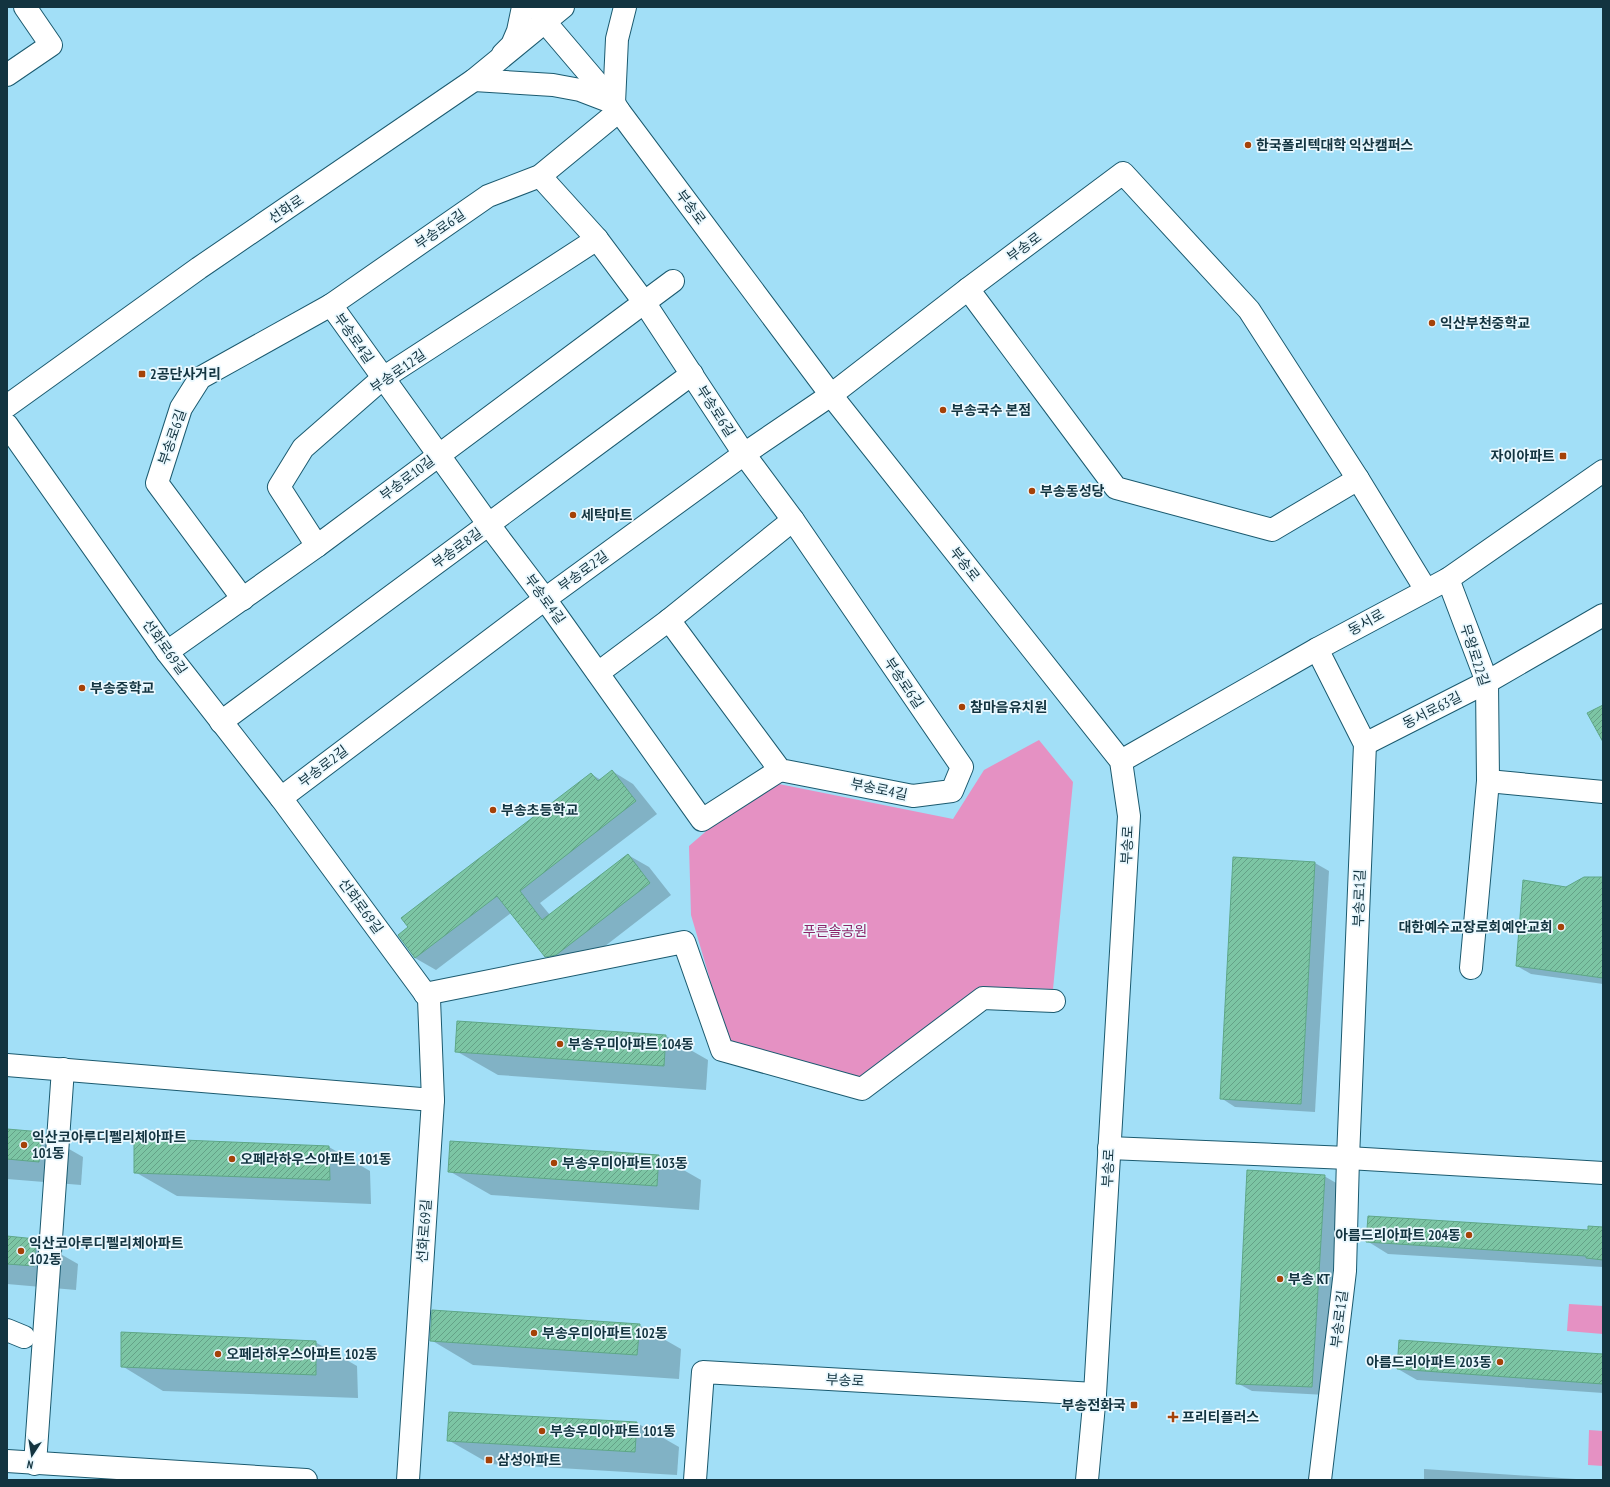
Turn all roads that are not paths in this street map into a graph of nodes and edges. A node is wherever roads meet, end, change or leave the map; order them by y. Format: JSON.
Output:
{"nodes":[{"id":1,"x":25,"y":7,"type":"edge"},
{"id":2,"x":523,"y":7,"type":"edge"},
{"id":3,"x":563,"y":7,"type":"edge"},
{"id":4,"x":625,"y":7,"type":"edge"},
{"id":5,"x":542,"y":15,"type":"edge"},
{"id":6,"x":7,"y":75,"type":"edge"},
{"id":7,"x":474,"y":80,"type":"junction"},
{"id":8,"x":617,"y":107,"type":"junction"},
{"id":9,"x":540,"y":176,"type":"junction"},
{"id":10,"x":597,"y":239,"type":"junction"},
{"id":11,"x":673,"y":281,"type":"dead end"},
{"id":12,"x":968,"y":289,"type":"junction"},
{"id":13,"x":644,"y":302,"type":"junction"},
{"id":14,"x":331,"y":305,"type":"junction"},
{"id":15,"x":692,"y":374,"type":"junction"},
{"id":16,"x":383,"y":378,"type":"junction"},
{"id":17,"x":831,"y":395,"type":"junction"},
{"id":18,"x":7,"y":406,"type":"edge"},
{"id":19,"x":7,"y":424,"type":"edge"},
{"id":20,"x":744,"y":454,"type":"junction"},
{"id":21,"x":438,"y":455,"type":"junction"},
{"id":22,"x":1603,"y":471,"type":"edge"},
{"id":23,"x":1358,"y":479,"type":"junction"},
{"id":24,"x":793,"y":520,"type":"junction"},
{"id":25,"x":489,"y":525,"type":"junction"},
{"id":26,"x":317,"y":546,"type":"junction"},
{"id":27,"x":1448,"y":579,"type":"junction"},
{"id":28,"x":1426,"y":590,"type":"junction"},
{"id":29,"x":243,"y":599,"type":"junction"},
{"id":30,"x":545,"y":599,"type":"junction"},
{"id":31,"x":1603,"y":615,"type":"edge"},
{"id":32,"x":669,"y":620,"type":"junction"},
{"id":33,"x":1317,"y":649,"type":"junction"},
{"id":34,"x":167,"y":652,"type":"junction"},
{"id":35,"x":598,"y":673,"type":"junction"},
{"id":36,"x":1487,"y":682,"type":"junction"},
{"id":37,"x":221,"y":722,"type":"junction"},
{"id":38,"x":1365,"y":744,"type":"junction"},
{"id":39,"x":1121,"y":761,"type":"junction"},
{"id":40,"x":962,"y":767,"type":"joint"},
{"id":41,"x":780,"y":770,"type":"junction"},
{"id":42,"x":1488,"y":781,"type":"junction"},
{"id":43,"x":1603,"y":792,"type":"edge"},
{"id":44,"x":281,"y":798,"type":"junction"},
{"id":45,"x":1471,"y":968,"type":"dead end"},
{"id":46,"x":425,"y":994,"type":"junction"},
{"id":47,"x":1054,"y":1001,"type":"dead end"},
{"id":48,"x":7,"y":1065,"type":"edge"},
{"id":49,"x":63,"y":1069,"type":"junction"},
{"id":50,"x":433,"y":1100,"type":"junction"},
{"id":51,"x":1109,"y":1148,"type":"junction"},
{"id":52,"x":1348,"y":1158,"type":"junction"},
{"id":53,"x":1603,"y":1173,"type":"edge"},
{"id":54,"x":1095,"y":1394,"type":"junction"},
{"id":55,"x":7,"y":1461,"type":"edge"},
{"id":56,"x":35,"y":1464,"type":"junction"},
{"id":57,"x":306,"y":1480,"type":"edge"},
{"id":58,"x":408,"y":1480,"type":"edge"},
{"id":59,"x":695,"y":1480,"type":"edge"},
{"id":60,"x":1088,"y":1480,"type":"edge"},
{"id":61,"x":1320,"y":1480,"type":"edge"}],
"edges":[{"from":1,"to":6,"type":"street"},
{"from":2,"to":7,"type":"street"},
{"from":3,"to":5,"type":"street","name":"선화로"},
{"from":4,"to":8,"type":"street"},
{"from":5,"to":7,"type":"street","name":"선화로"},
{"from":5,"to":8,"type":"street","name":"부송로"},
{"from":7,"to":8,"type":"street"},
{"from":7,"to":18,"type":"street","name":"선화로"},
{"from":8,"to":9,"type":"street"},
{"from":8,"to":17,"type":"street","name":"부송로"},
{"from":9,"to":10,"type":"street","name":"부송로6길"},
{"from":9,"to":14,"type":"street","name":"부송로6길"},
{"from":10,"to":13,"type":"street","name":"부송로6길"},
{"from":10,"to":16,"type":"street","name":"부송로12길"},
{"from":11,"to":13,"type":"street","name":"부송로10길"},
{"from":12,"to":17,"type":"street","name":"부송로"},
{"from":12,"to":23,"type":"street"},
{"from":12,"to":23,"type":"street","name":"부송로"},
{"from":13,"to":15,"type":"street","name":"부송로6길"},
{"from":13,"to":21,"type":"street","name":"부송로10길"},
{"from":14,"to":16,"type":"street","name":"부송로4길"},
{"from":14,"to":29,"type":"street","name":"부송로6길"},
{"from":15,"to":20,"type":"street","name":"부송로6길"},
{"from":15,"to":25,"type":"street","name":"부송로8길"},
{"from":16,"to":21,"type":"street","name":"부송로4길"},
{"from":16,"to":26,"type":"street","name":"부송로12길"},
{"from":17,"to":20,"type":"street","name":"부송로2길"},
{"from":17,"to":39,"type":"street","name":"부송로"},
{"from":19,"to":34,"type":"street","name":"선화로69길"},
{"from":20,"to":24,"type":"street","name":"부송로6길"},
{"from":20,"to":30,"type":"street","name":"부송로2길"},
{"from":21,"to":25,"type":"street","name":"부송로4길"},
{"from":21,"to":26,"type":"street","name":"부송로10길"},
{"from":22,"to":27,"type":"street","name":"동서로"},
{"from":23,"to":28,"type":"street"},
{"from":24,"to":32,"type":"street"},
{"from":24,"to":40,"type":"street","name":"부송로6길"},
{"from":25,"to":30,"type":"street","name":"부송로4길"},
{"from":25,"to":37,"type":"street","name":"부송로8길"},
{"from":26,"to":29,"type":"street","name":"부송로10길"},
{"from":27,"to":28,"type":"street","name":"동서로"},
{"from":27,"to":36,"type":"street","name":"무왕로22길"},
{"from":28,"to":33,"type":"street","name":"동서로"},
{"from":29,"to":34,"type":"street","name":"부송로10길"},
{"from":30,"to":35,"type":"street","name":"부송로4길"},
{"from":30,"to":44,"type":"street","name":"부송로2길"},
{"from":31,"to":36,"type":"street","name":"동서로63길"},
{"from":32,"to":35,"type":"street"},
{"from":32,"to":41,"type":"street"},
{"from":33,"to":38,"type":"street","name":"부송로1길"},
{"from":33,"to":39,"type":"street","name":"동서로"},
{"from":34,"to":37,"type":"street","name":"선화로69길"},
{"from":35,"to":41,"type":"street","name":"부송로4길"},
{"from":36,"to":38,"type":"street","name":"동서로63길"},
{"from":36,"to":42,"type":"street","name":"무왕로22길"},
{"from":37,"to":44,"type":"street","name":"선화로69길"},
{"from":38,"to":52,"type":"street","name":"부송로1길"},
{"from":39,"to":51,"type":"street","name":"부송로"},
{"from":40,"to":41,"type":"street","name":"부송로4길"},
{"from":42,"to":43,"type":"street"},
{"from":42,"to":45,"type":"street","name":"무왕로22길"},
{"from":44,"to":46,"type":"street","name":"선화로69길"},
{"from":46,"to":47,"type":"street"},
{"from":46,"to":50,"type":"street","name":"선화로69길"},
{"from":48,"to":49,"type":"street"},
{"from":49,"to":50,"type":"street"},
{"from":49,"to":56,"type":"street"},
{"from":50,"to":58,"type":"street","name":"선화로69길"},
{"from":51,"to":52,"type":"street"},
{"from":51,"to":54,"type":"street","name":"부송로"},
{"from":52,"to":53,"type":"street"},
{"from":52,"to":61,"type":"street","name":"부송로1길"},
{"from":54,"to":59,"type":"street","name":"부송로"},
{"from":54,"to":60,"type":"street","name":"부송로"},
{"from":55,"to":56,"type":"street"},
{"from":56,"to":57,"type":"street"}]}
